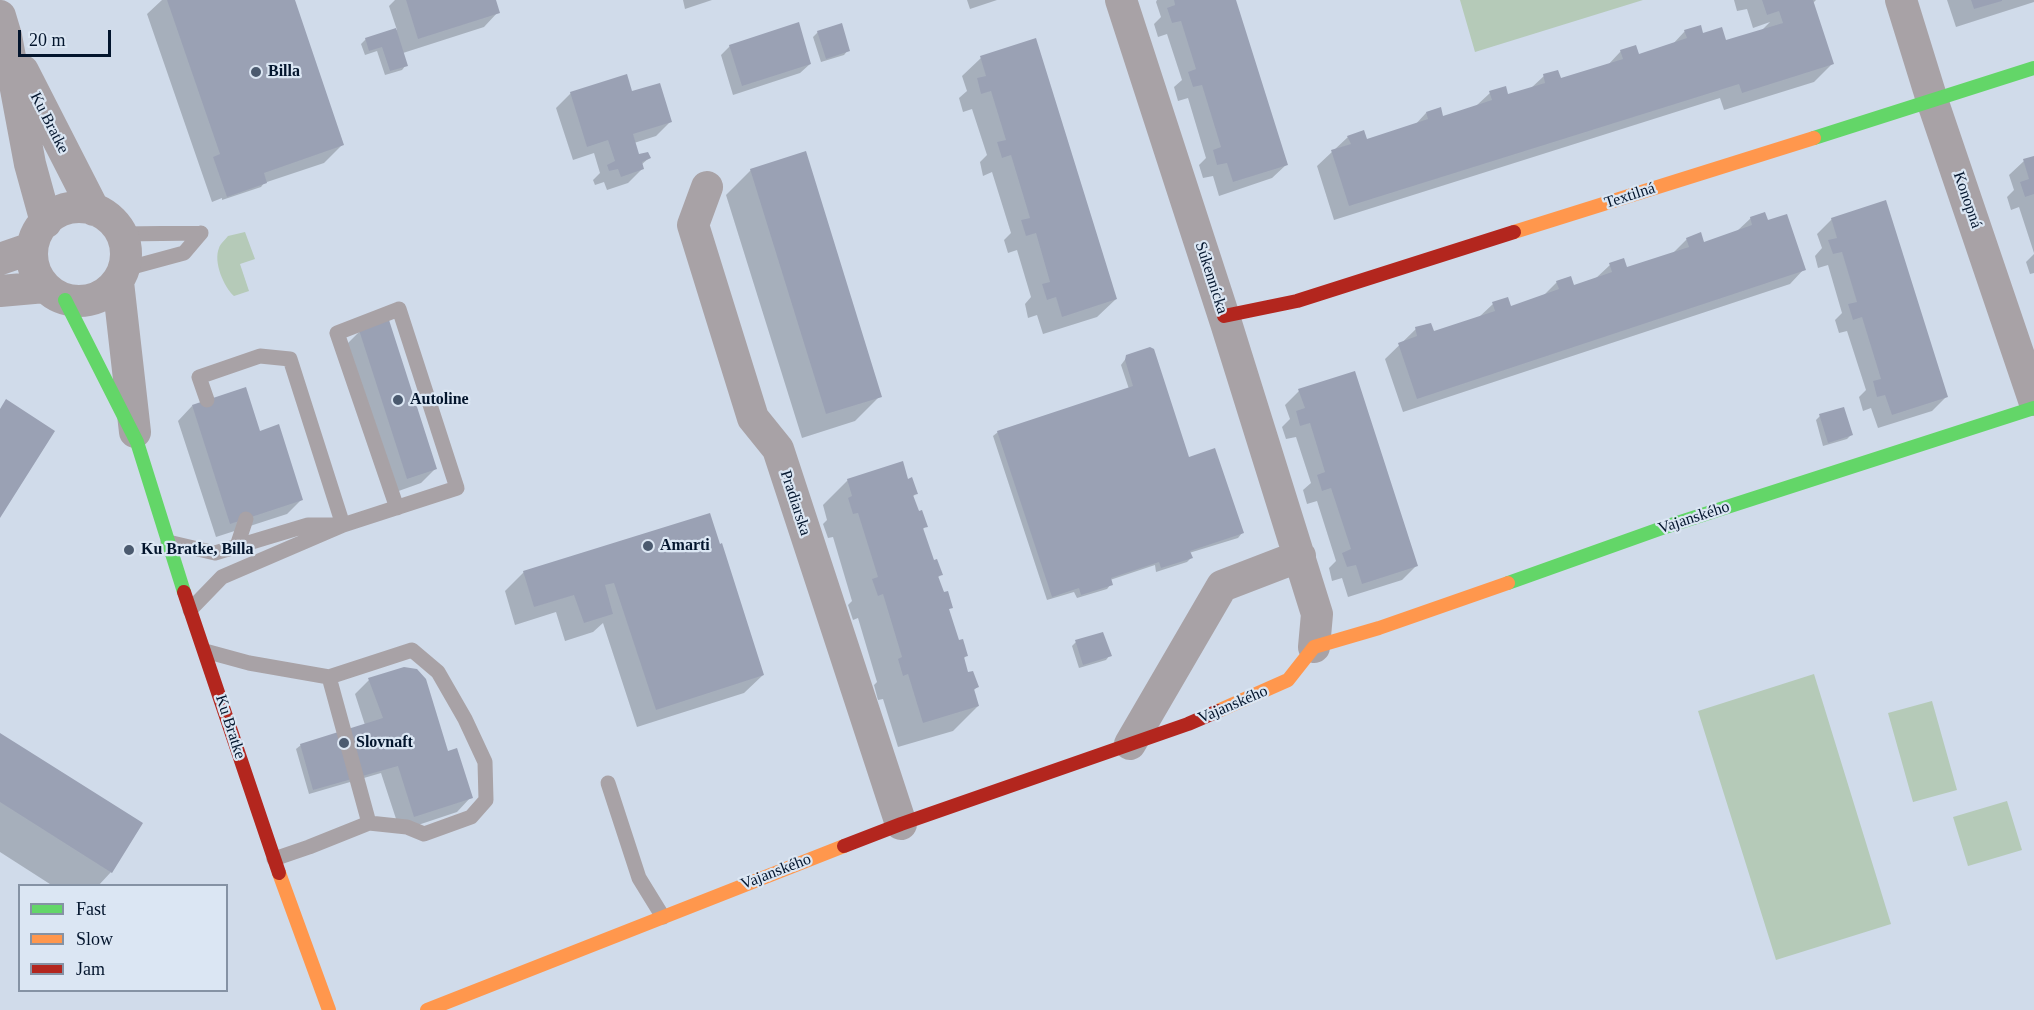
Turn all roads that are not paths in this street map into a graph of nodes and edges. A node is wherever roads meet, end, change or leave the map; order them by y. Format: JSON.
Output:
{"nodes":[{"id":1,"x":1121,"y":0,"type":"edge"},
{"id":2,"x":1901,"y":0,"type":"edge"},
{"id":3,"x":3,"y":26,"type":"edge"},
{"id":4,"x":2034,"y":68,"type":"edge"},
{"id":5,"x":1932,"y":100,"type":"junction"},
{"id":6,"x":707,"y":187,"type":"dead end"},
{"id":7,"x":94,"y":210,"type":"junction"},
{"id":8,"x":122,"y":234,"type":"junction"},
{"id":9,"x":39,"y":235,"type":"junction"},
{"id":10,"x":0,"y":259,"type":"edge"},
{"id":11,"x":121,"y":275,"type":"junction"},
{"id":12,"x":0,"y":291,"type":"edge"},
{"id":13,"x":55,"y":293,"type":"junction"},
{"id":14,"x":1224,"y":316,"type":"junction"},
{"id":15,"x":207,"y":400,"type":"dead end"},
{"id":16,"x":2034,"y":400,"type":"edge"},
{"id":17,"x":2034,"y":408,"type":"edge"},
{"id":18,"x":137,"y":442,"type":"junction"},
{"id":19,"x":397,"y":508,"type":"junction"},
{"id":20,"x":246,"y":519,"type":"dead end"},
{"id":21,"x":343,"y":525,"type":"junction"},
{"id":22,"x":168,"y":542,"type":"junction"},
{"id":23,"x":237,"y":546,"type":"junction"},
{"id":24,"x":1300,"y":556,"type":"junction"},
{"id":25,"x":190,"y":610,"type":"junction"},
{"id":26,"x":1314,"y":647,"type":"junction"},
{"id":27,"x":205,"y":651,"type":"junction"},
{"id":28,"x":329,"y":677,"type":"junction"},
{"id":29,"x":1130,"y":744,"type":"junction"},
{"id":30,"x":608,"y":783,"type":"dead end"},
{"id":31,"x":369,"y":823,"type":"junction"},
{"id":32,"x":901,"y":824,"type":"junction"},
{"id":33,"x":274,"y":859,"type":"junction"},
{"id":34,"x":663,"y":917,"type":"junction"},
{"id":35,"x":329,"y":1010,"type":"edge"},
{"id":36,"x":427,"y":1010,"type":"edge"}],
"edges":[{"from":1,"to":14,"type":"street","name":"Súkennícka"},
{"from":2,"to":5,"type":"street","name":"Konopná"},
{"from":3,"to":7,"type":"street","name":"Ku Bratke"},
{"from":3,"to":9,"type":"street","name":"Ku Bratke"},
{"from":4,"to":5,"type":"street","name":"Textilná"},
{"from":5,"to":14,"type":"street","name":"Textilná"},
{"from":5,"to":16,"type":"street","name":"Konopná"},
{"from":6,"to":32,"type":"street","name":"Pradiarska"},
{"from":7,"to":8,"type":"street"},
{"from":7,"to":9,"type":"street"},
{"from":8,"to":11,"type":"street"},
{"from":8,"to":11,"type":"lane"},
{"from":9,"to":10,"type":"street"},
{"from":9,"to":13,"type":"street"},
{"from":11,"to":13,"type":"street"},
{"from":11,"to":18,"type":"street","name":"Ku Bratke"},
{"from":12,"to":13,"type":"street"},
{"from":13,"to":18,"type":"street","name":"Ku Bratke"},
{"from":14,"to":24,"type":"street","name":"Súkennícka"},
{"from":15,"to":21,"type":"lane"},
{"from":17,"to":26,"type":"street","name":"Vajanského"},
{"from":18,"to":22,"type":"street","name":"Ku Bratke"},
{"from":19,"to":19,"type":"lane"},
{"from":19,"to":21,"type":"lane"},
{"from":20,"to":23,"type":"lane"},
{"from":21,"to":23,"type":"lane"},
{"from":21,"to":25,"type":"lane"},
{"from":22,"to":23,"type":"lane"},
{"from":22,"to":25,"type":"street","name":"Ku Bratke"},
{"from":24,"to":26,"type":"street","name":"Súkennícka"},
{"from":24,"to":29,"type":"street"},
{"from":25,"to":27,"type":"street","name":"Ku Bratke"},
{"from":26,"to":29,"type":"street","name":"Vajanského"},
{"from":27,"to":28,"type":"lane"},
{"from":27,"to":33,"type":"street","name":"Ku Bratke"},
{"from":28,"to":31,"type":"lane"},
{"from":28,"to":31,"type":"lane"},
{"from":29,"to":32,"type":"street","name":"Vajanského"},
{"from":30,"to":34,"type":"lane"},
{"from":31,"to":33,"type":"lane"},
{"from":32,"to":34,"type":"street","name":"Vajanského"},
{"from":33,"to":35,"type":"street","name":"Ku Bratke"},
{"from":34,"to":36,"type":"street","name":"Vajanského"}]}
